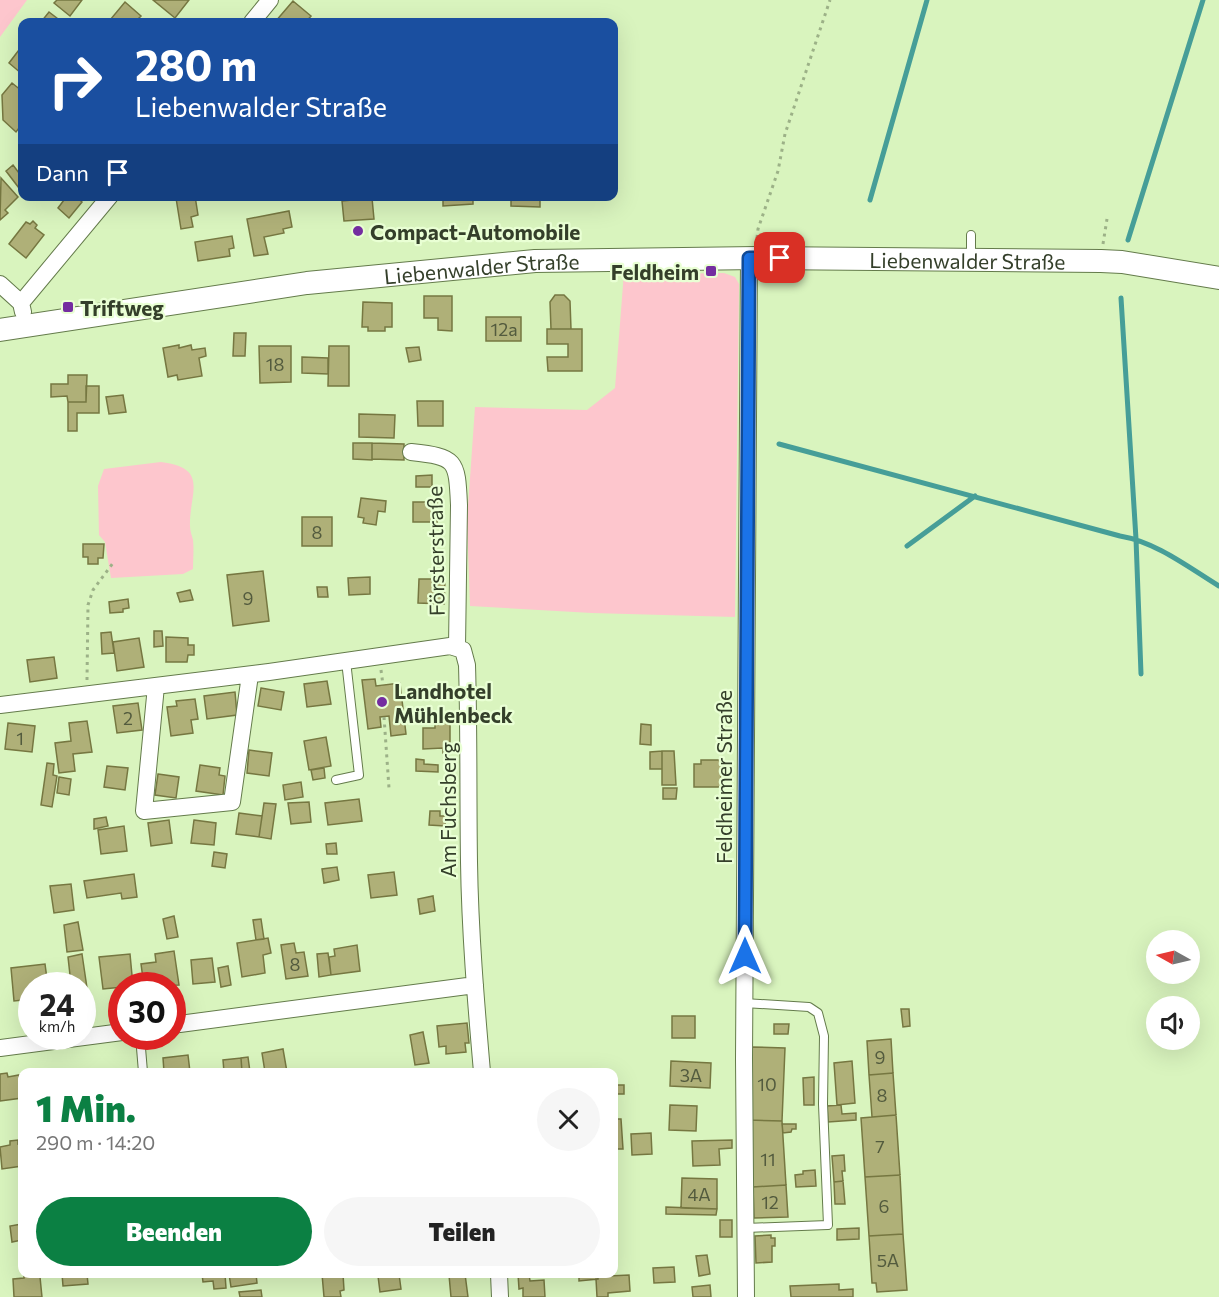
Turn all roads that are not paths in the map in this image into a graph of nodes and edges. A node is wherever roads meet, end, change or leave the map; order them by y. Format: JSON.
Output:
{"nodes":[{"id":1,"x":270,"y":0,"type":"edge"},
{"id":2,"x":255,"y":18,"type":"edge"},
{"id":3,"x":106,"y":201,"type":"edge"},
{"id":4,"x":971,"y":235,"type":"dead end"},
{"id":5,"x":753,"y":258,"type":"junction"},
{"id":6,"x":971,"y":259,"type":"junction"},
{"id":7,"x":1219,"y":278,"type":"edge"},
{"id":8,"x":0,"y":284,"type":"edge"},
{"id":9,"x":21,"y":303,"type":"junction"},
{"id":10,"x":25,"y":327,"type":"junction"},
{"id":11,"x":0,"y":330,"type":"edge"},
{"id":12,"x":411,"y":452,"type":"dead end"},
{"id":13,"x":454,"y":647,"type":"junction"},
{"id":14,"x":346,"y":661,"type":"junction"},
{"id":15,"x":250,"y":675,"type":"junction"},
{"id":16,"x":156,"y":686,"type":"junction"},
{"id":17,"x":0,"y":705,"type":"edge"},
{"id":18,"x":336,"y":780,"type":"dead end"},
{"id":19,"x":475,"y":984,"type":"junction"},
{"id":20,"x":744,"y":1003,"type":"junction"},
{"id":21,"x":186,"y":1023,"type":"edge"},
{"id":22,"x":108,"y":1034,"type":"edge"},
{"id":23,"x":0,"y":1048,"type":"edge"},
{"id":24,"x":141,"y":1050,"type":"edge"},
{"id":25,"x":143,"y":1068,"type":"edge"},
{"id":26,"x":482,"y":1068,"type":"edge"},
{"id":27,"x":746,"y":1228,"type":"junction"},
{"id":28,"x":499,"y":1278,"type":"edge"},
{"id":29,"x":500,"y":1297,"type":"edge"},
{"id":30,"x":746,"y":1297,"type":"edge"}],
"edges":[{"from":1,"to":2,"type":"street"},
{"from":3,"to":9,"type":"street"},
{"from":4,"to":6,"type":"lane"},
{"from":5,"to":6,"type":"main road","name":"Liebenwalder Straße"},
{"from":5,"to":10,"type":"main road","name":"Liebenwalder Straße"},
{"from":5,"to":20,"type":"street","name":"Feldheimer Straße"},
{"from":6,"to":7,"type":"main road","name":"Liebenwalder Straße"},
{"from":8,"to":9,"type":"street"},
{"from":9,"to":10,"type":"street"},
{"from":10,"to":11,"type":"main road","name":"Liebenwalder Straße"},
{"from":12,"to":13,"type":"street","name":"Försterstraße"},
{"from":13,"to":14,"type":"street","name":"Försterstraße"},
{"from":13,"to":19,"type":"street","name":"Am Fuchsberg"},
{"from":14,"to":15,"type":"street","name":"Försterstraße"},
{"from":14,"to":18,"type":"lane"},
{"from":15,"to":16,"type":"street","name":"Försterstraße"},
{"from":15,"to":16,"type":"street"},
{"from":16,"to":17,"type":"street","name":"Försterstraße"},
{"from":19,"to":21,"type":"street"},
{"from":19,"to":26,"type":"street","name":"Am Fuchsberg"},
{"from":20,"to":27,"type":"street","name":"Feldheimer Straße"},
{"from":20,"to":27,"type":"lane"},
{"from":22,"to":23,"type":"street"},
{"from":24,"to":25,"type":"lane"},
{"from":27,"to":30,"type":"street","name":"Feldheimer Straße"},
{"from":28,"to":29,"type":"street"}]}
